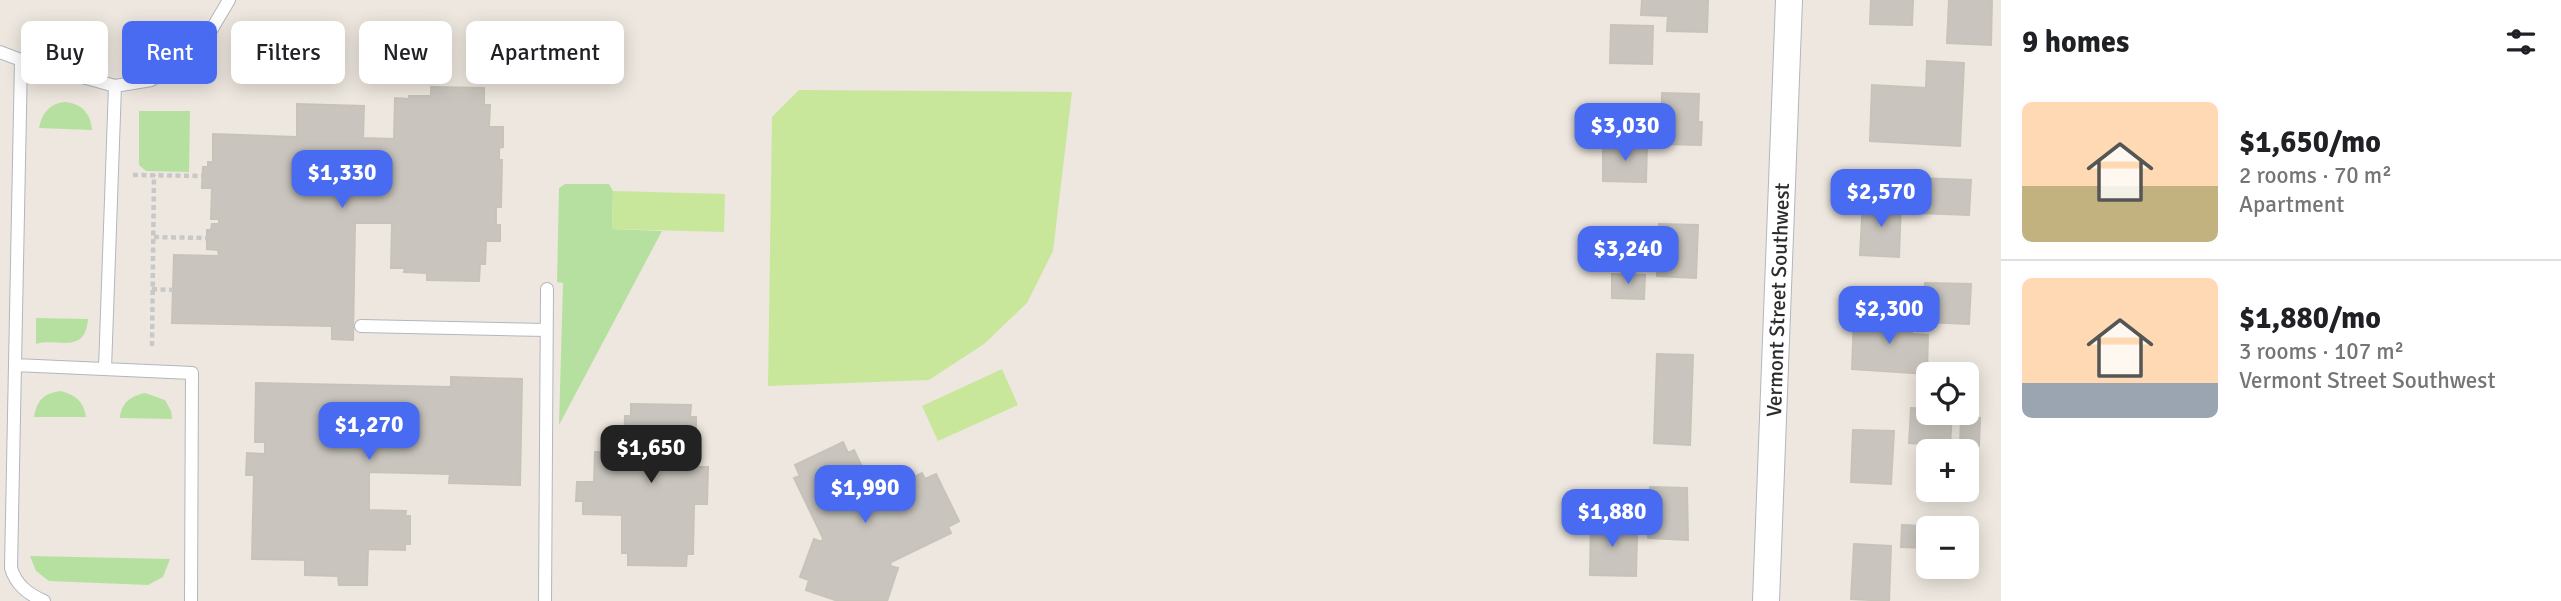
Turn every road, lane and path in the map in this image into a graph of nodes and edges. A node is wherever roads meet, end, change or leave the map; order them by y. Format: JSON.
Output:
{"nodes":[{"id":1,"x":229,"y":0,"type":"edge"},
{"id":2,"x":1789,"y":0,"type":"edge"},
{"id":3,"x":0,"y":52,"type":"edge"},
{"id":4,"x":21,"y":60,"type":"joint"},
{"id":5,"x":108,"y":84,"type":"edge"},
{"id":6,"x":115,"y":86,"type":"junction"},
{"id":7,"x":111,"y":174,"type":"junction"},
{"id":8,"x":154,"y":175,"type":"junction"},
{"id":9,"x":202,"y":176,"type":"dead end"},
{"id":10,"x":153,"y":237,"type":"junction"},
{"id":11,"x":207,"y":238,"type":"dead end"},
{"id":12,"x":152,"y":289,"type":"junction"},
{"id":13,"x":547,"y":289,"type":"dead end"},
{"id":14,"x":173,"y":290,"type":"dead end"},
{"id":15,"x":361,"y":326,"type":"dead end"},
{"id":16,"x":547,"y":330,"type":"junction"},
{"id":17,"x":152,"y":346,"type":"dead end"},
{"id":18,"x":15,"y":365,"type":"junction"},
{"id":19,"x":105,"y":369,"type":"junction"},
{"id":20,"x":44,"y":601,"type":"edge"},
{"id":21,"x":191,"y":601,"type":"edge"},
{"id":22,"x":545,"y":601,"type":"edge"},
{"id":23,"x":1766,"y":601,"type":"edge"}],
"edges":[{"from":1,"to":6,"type":"lane"},
{"from":2,"to":23,"type":"street","name":"Vermont Street Southwest"},
{"from":3,"to":4,"type":"lane"},
{"from":4,"to":18,"type":"lane"},
{"from":5,"to":6,"type":"lane"},
{"from":6,"to":7,"type":"lane"},
{"from":7,"to":8,"type":"path"},
{"from":7,"to":19,"type":"lane"},
{"from":8,"to":9,"type":"path"},
{"from":8,"to":10,"type":"path"},
{"from":10,"to":11,"type":"path"},
{"from":10,"to":12,"type":"path"},
{"from":12,"to":14,"type":"path"},
{"from":12,"to":17,"type":"path"},
{"from":13,"to":16,"type":"lane"},
{"from":15,"to":16,"type":"lane"},
{"from":16,"to":22,"type":"lane"},
{"from":18,"to":19,"type":"lane"},
{"from":18,"to":20,"type":"lane"},
{"from":19,"to":21,"type":"lane"}]}
